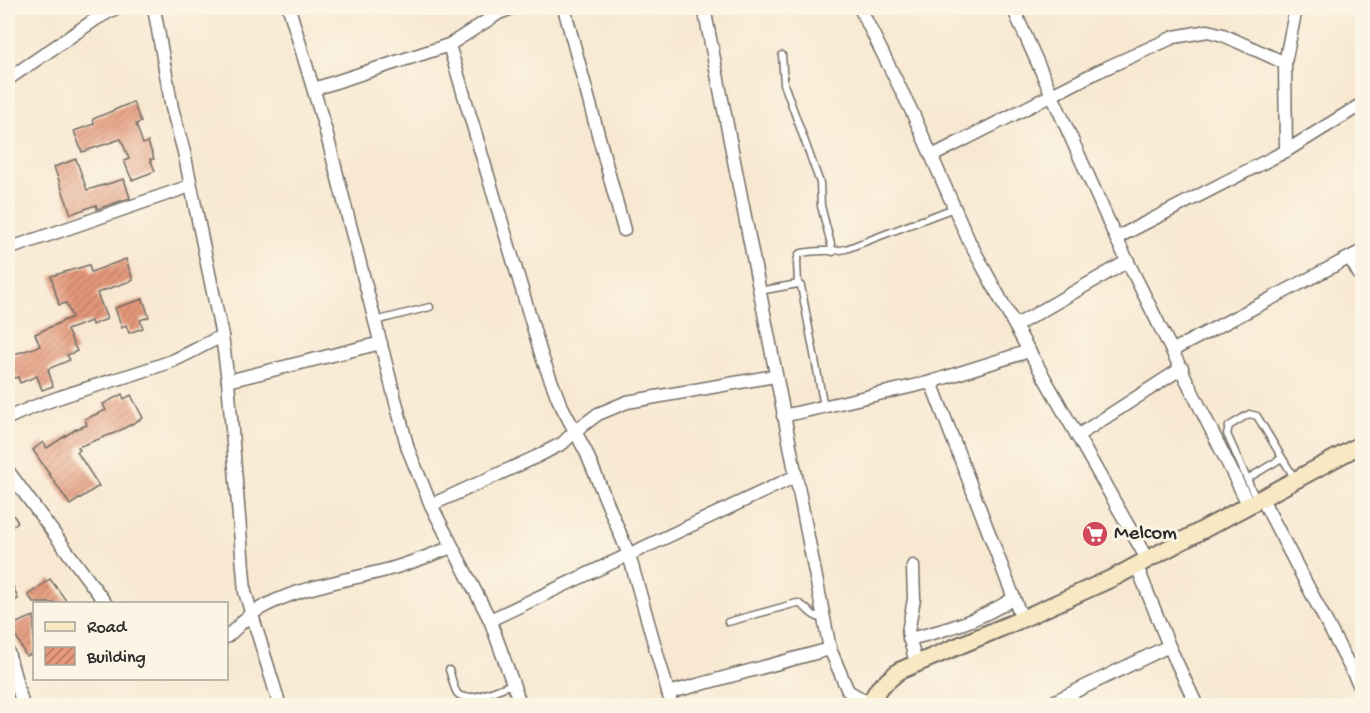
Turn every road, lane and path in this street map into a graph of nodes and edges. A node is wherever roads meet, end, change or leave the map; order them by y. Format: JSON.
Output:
{"nodes":[{"id":1,"x":116,"y":8,"type":"edge"},
{"id":2,"x":154,"y":8,"type":"edge"},
{"id":3,"x":289,"y":8,"type":"edge"},
{"id":4,"x":512,"y":8,"type":"edge"},
{"id":5,"x":564,"y":8,"type":"edge"},
{"id":6,"x":704,"y":8,"type":"edge"},
{"id":7,"x":860,"y":8,"type":"edge"},
{"id":8,"x":1013,"y":8,"type":"edge"},
{"id":9,"x":1296,"y":8,"type":"edge"},
{"id":10,"x":449,"y":45,"type":"junction"},
{"id":11,"x":782,"y":55,"type":"dead end"},
{"id":12,"x":1285,"y":63,"type":"junction"},
{"id":13,"x":8,"y":79,"type":"edge"},
{"id":14,"x":314,"y":89,"type":"junction"},
{"id":15,"x":1051,"y":96,"type":"junction"},
{"id":16,"x":1362,"y":104,"type":"edge"},
{"id":17,"x":1286,"y":151,"type":"junction"},
{"id":18,"x":932,"y":156,"type":"junction"},
{"id":19,"x":190,"y":186,"type":"junction"},
{"id":20,"x":954,"y":208,"type":"junction"},
{"id":21,"x":624,"y":230,"type":"dead end"},
{"id":22,"x":1116,"y":238,"type":"junction"},
{"id":23,"x":8,"y":249,"type":"edge"},
{"id":24,"x":833,"y":252,"type":"junction"},
{"id":25,"x":1362,"y":252,"type":"edge"},
{"id":26,"x":1350,"y":258,"type":"junction"},
{"id":27,"x":1128,"y":261,"type":"junction"},
{"id":28,"x":1362,"y":279,"type":"edge"},
{"id":29,"x":798,"y":284,"type":"junction"},
{"id":30,"x":759,"y":291,"type":"junction"},
{"id":31,"x":430,"y":307,"type":"dead end"},
{"id":32,"x":375,"y":321,"type":"junction"},
{"id":33,"x":1015,"y":326,"type":"junction"},
{"id":34,"x":222,"y":336,"type":"junction"},
{"id":35,"x":381,"y":344,"type":"junction"},
{"id":36,"x":1173,"y":350,"type":"junction"},
{"id":37,"x":1029,"y":351,"type":"junction"},
{"id":38,"x":1182,"y":368,"type":"junction"},
{"id":39,"x":775,"y":376,"type":"junction"},
{"id":40,"x":228,"y":381,"type":"junction"},
{"id":41,"x":931,"y":382,"type":"junction"},
{"id":42,"x":824,"y":406,"type":"junction"},
{"id":43,"x":783,"y":416,"type":"junction"},
{"id":44,"x":8,"y":418,"type":"edge"},
{"id":45,"x":574,"y":432,"type":"junction"},
{"id":46,"x":1077,"y":436,"type":"junction"},
{"id":47,"x":1360,"y":450,"type":"edge"},
{"id":48,"x":1282,"y":458,"type":"junction"},
{"id":49,"x":8,"y":471,"type":"edge"},
{"id":50,"x":796,"y":476,"type":"junction"},
{"id":51,"x":1247,"y":479,"type":"junction"},
{"id":52,"x":1295,"y":479,"type":"junction"},
{"id":53,"x":1255,"y":500,"type":"junction"},
{"id":54,"x":431,"y":505,"type":"junction"},
{"id":55,"x":452,"y":547,"type":"junction"},
{"id":56,"x":629,"y":555,"type":"junction"},
{"id":57,"x":1142,"y":561,"type":"junction"},
{"id":58,"x":913,"y":566,"type":"dead end"},
{"id":59,"x":1014,"y":598,"type":"junction"},
{"id":60,"x":104,"y":602,"type":"edge"},
{"id":61,"x":252,"y":613,"type":"junction"},
{"id":62,"x":825,"y":619,"type":"junction"},
{"id":63,"x":1022,"y":619,"type":"junction"},
{"id":64,"x":490,"y":620,"type":"junction"},
{"id":65,"x":728,"y":622,"type":"dead end"},
{"id":66,"x":228,"y":636,"type":"edge"},
{"id":67,"x":909,"y":639,"type":"junction"},
{"id":68,"x":1169,"y":646,"type":"junction"},
{"id":69,"x":830,"y":649,"type":"junction"},
{"id":70,"x":8,"y":652,"type":"edge"},
{"id":71,"x":916,"y":663,"type":"junction"},
{"id":72,"x":449,"y":670,"type":"dead end"},
{"id":73,"x":513,"y":683,"type":"junction"},
{"id":74,"x":1362,"y":690,"type":"edge"},
{"id":75,"x":670,"y":699,"type":"edge"},
{"id":76,"x":868,"y":704,"type":"edge"},
{"id":77,"x":23,"y":705,"type":"edge"},
{"id":78,"x":280,"y":705,"type":"edge"},
{"id":79,"x":521,"y":705,"type":"edge"},
{"id":80,"x":1045,"y":705,"type":"edge"},
{"id":81,"x":1197,"y":705,"type":"edge"}],
"edges":[{"from":1,"to":13,"type":"street"},
{"from":2,"to":19,"type":"street"},
{"from":3,"to":14,"type":"street"},
{"from":4,"to":10,"type":"street"},
{"from":5,"to":21,"type":"street"},
{"from":6,"to":30,"type":"street"},
{"from":7,"to":18,"type":"street"},
{"from":8,"to":15,"type":"street"},
{"from":9,"to":12,"type":"street"},
{"from":10,"to":14,"type":"street"},
{"from":10,"to":45,"type":"street"},
{"from":11,"to":24,"type":"lane"},
{"from":12,"to":15,"type":"street"},
{"from":12,"to":17,"type":"street"},
{"from":14,"to":32,"type":"street"},
{"from":15,"to":18,"type":"street"},
{"from":15,"to":22,"type":"street"},
{"from":16,"to":17,"type":"street"},
{"from":17,"to":22,"type":"street"},
{"from":18,"to":20,"type":"street"},
{"from":19,"to":23,"type":"street"},
{"from":19,"to":34,"type":"street"},
{"from":20,"to":24,"type":"lane"},
{"from":20,"to":33,"type":"street"},
{"from":22,"to":27,"type":"street"},
{"from":24,"to":29,"type":"lane"},
{"from":25,"to":26,"type":"street"},
{"from":26,"to":28,"type":"street"},
{"from":26,"to":36,"type":"street"},
{"from":27,"to":33,"type":"street"},
{"from":27,"to":36,"type":"street"},
{"from":29,"to":30,"type":"lane"},
{"from":29,"to":42,"type":"lane"},
{"from":30,"to":39,"type":"street"},
{"from":31,"to":32,"type":"lane"},
{"from":32,"to":35,"type":"street"},
{"from":33,"to":37,"type":"street"},
{"from":34,"to":40,"type":"street"},
{"from":34,"to":44,"type":"street"},
{"from":35,"to":40,"type":"street"},
{"from":35,"to":54,"type":"street"},
{"from":36,"to":38,"type":"street"},
{"from":37,"to":41,"type":"street"},
{"from":37,"to":46,"type":"street"},
{"from":38,"to":46,"type":"street"},
{"from":38,"to":53,"type":"street"},
{"from":39,"to":43,"type":"street"},
{"from":39,"to":45,"type":"street"},
{"from":40,"to":61,"type":"street"},
{"from":41,"to":42,"type":"street"},
{"from":41,"to":59,"type":"street"},
{"from":42,"to":43,"type":"street"},
{"from":43,"to":50,"type":"street"},
{"from":45,"to":54,"type":"street"},
{"from":45,"to":56,"type":"street"},
{"from":46,"to":57,"type":"street"},
{"from":47,"to":52,"type":"street"},
{"from":48,"to":51,"type":"lane"},
{"from":48,"to":51,"type":"lane"},
{"from":48,"to":52,"type":"lane"},
{"from":49,"to":60,"type":"street"},
{"from":50,"to":56,"type":"street"},
{"from":50,"to":62,"type":"street"},
{"from":51,"to":53,"type":"lane"},
{"from":52,"to":53,"type":"street"},
{"from":53,"to":57,"type":"street"},
{"from":53,"to":74,"type":"street"},
{"from":54,"to":55,"type":"street"},
{"from":55,"to":61,"type":"street"},
{"from":55,"to":64,"type":"street"},
{"from":56,"to":64,"type":"street"},
{"from":56,"to":75,"type":"street"},
{"from":57,"to":63,"type":"street"},
{"from":57,"to":68,"type":"street"},
{"from":58,"to":67,"type":"street"},
{"from":59,"to":63,"type":"street"},
{"from":59,"to":67,"type":"street"},
{"from":61,"to":66,"type":"street"},
{"from":61,"to":78,"type":"street"},
{"from":62,"to":65,"type":"lane"},
{"from":62,"to":69,"type":"street"},
{"from":63,"to":71,"type":"street"},
{"from":64,"to":73,"type":"street"},
{"from":67,"to":71,"type":"street"},
{"from":68,"to":80,"type":"street"},
{"from":68,"to":81,"type":"street"},
{"from":69,"to":75,"type":"street"},
{"from":69,"to":76,"type":"street"},
{"from":70,"to":77,"type":"street"},
{"from":71,"to":76,"type":"street"},
{"from":72,"to":73,"type":"lane"},
{"from":73,"to":79,"type":"street"}]}
